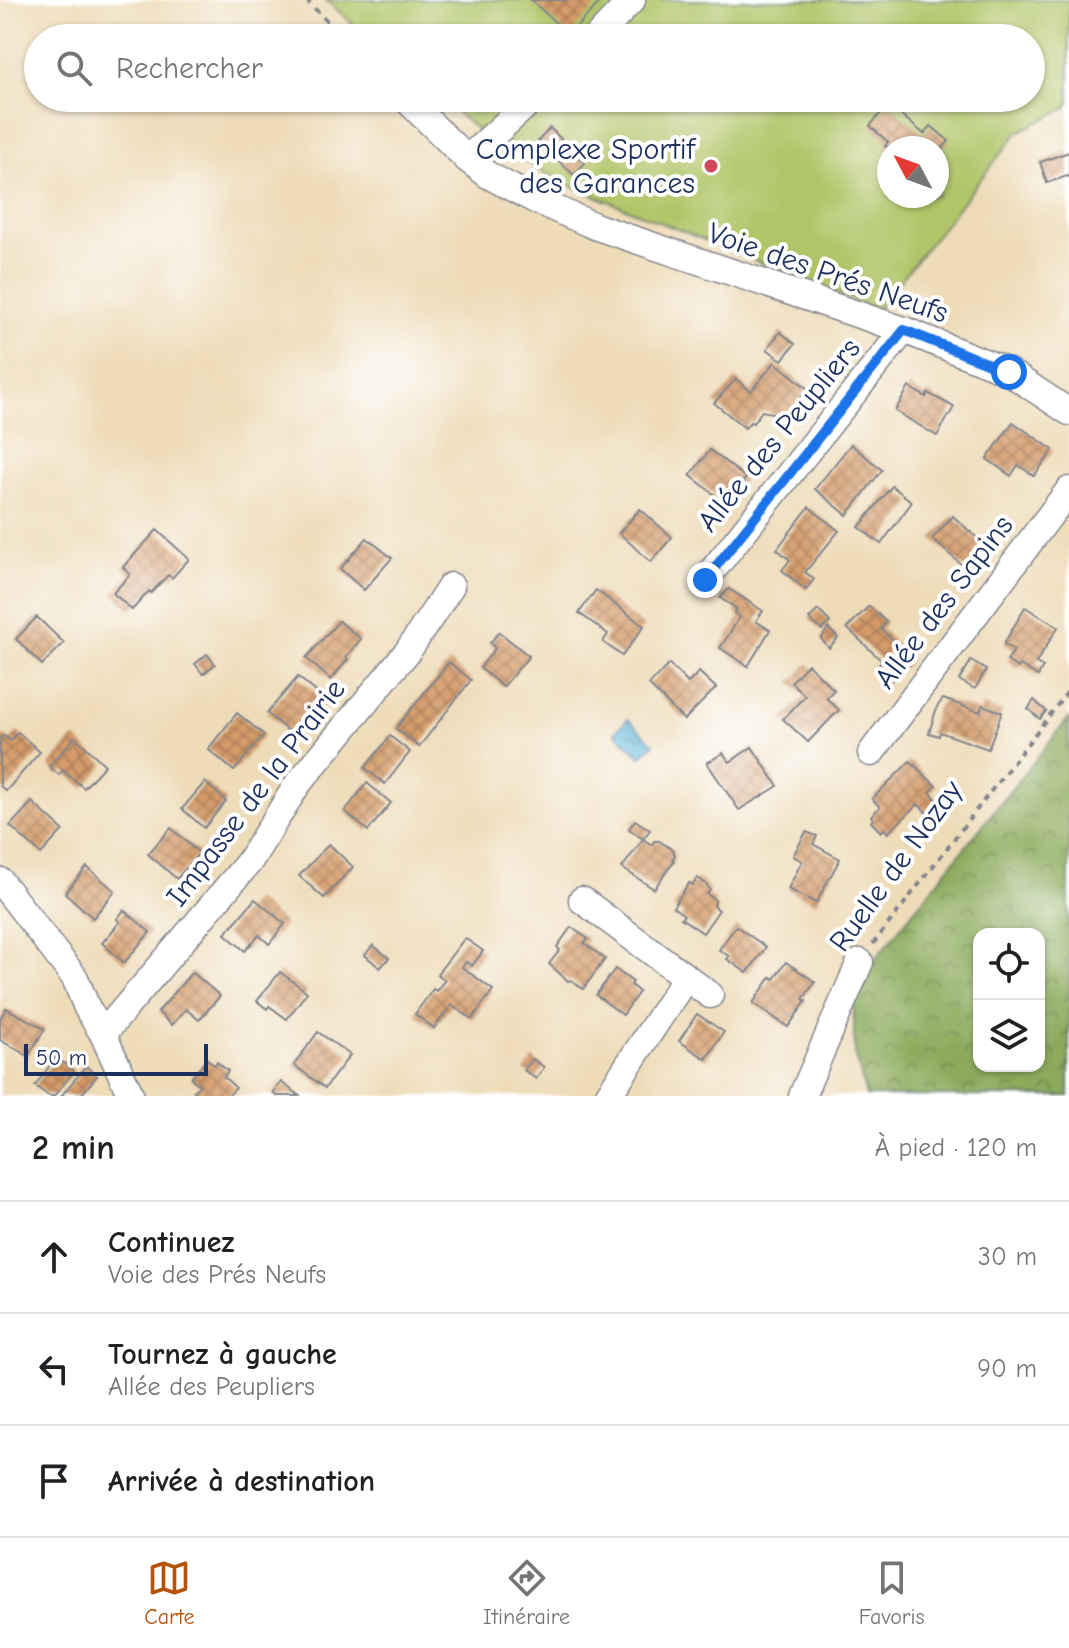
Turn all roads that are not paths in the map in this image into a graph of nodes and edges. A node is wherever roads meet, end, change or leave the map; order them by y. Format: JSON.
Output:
{"nodes":[{"id":1,"x":632,"y":0,"type":"edge"},
{"id":2,"x":609,"y":24,"type":"edge"},
{"id":3,"x":419,"y":112,"type":"edge"},
{"id":4,"x":519,"y":112,"type":"edge"},
{"id":5,"x":467,"y":159,"type":"junction"},
{"id":6,"x":904,"y":330,"type":"junction"},
{"id":7,"x":1069,"y":412,"type":"edge"},
{"id":8,"x":1069,"y":490,"type":"edge"},
{"id":9,"x":705,"y":580,"type":"dead end"},
{"id":10,"x":451,"y":586,"type":"dead end"},
{"id":11,"x":871,"y":753,"type":"dead end"},
{"id":12,"x":0,"y":881,"type":"edge"},
{"id":13,"x":582,"y":900,"type":"dead end"},
{"id":14,"x":860,"y":962,"type":"road end"},
{"id":15,"x":686,"y":977,"type":"junction"},
{"id":16,"x":710,"y":995,"type":"dead end"},
{"id":17,"x":103,"y":1034,"type":"junction"},
{"id":18,"x":131,"y":1096,"type":"edge"},
{"id":19,"x":608,"y":1096,"type":"edge"},
{"id":20,"x":802,"y":1096,"type":"edge"}],
"edges":[{"from":1,"to":2,"type":"street"},
{"from":3,"to":5,"type":"street","name":"Voie des Prés Neufs"},
{"from":4,"to":5,"type":"street"},
{"from":5,"to":6,"type":"street","name":"Voie des Prés Neufs"},
{"from":6,"to":7,"type":"street","name":"Voie des Prés Neufs"},
{"from":6,"to":9,"type":"street","name":"Allée des Peupliers"},
{"from":8,"to":11,"type":"street","name":"Allée des Sapins"},
{"from":10,"to":17,"type":"street","name":"Impasse de la Prairie"},
{"from":12,"to":17,"type":"street"},
{"from":13,"to":15,"type":"street"},
{"from":14,"to":20,"type":"street","name":"Ruelle de Nozay"},
{"from":15,"to":16,"type":"street"},
{"from":15,"to":19,"type":"street"},
{"from":17,"to":18,"type":"street"}]}
